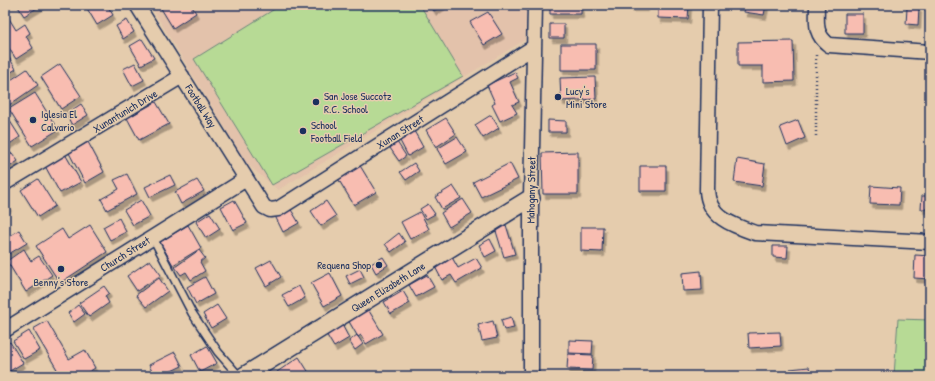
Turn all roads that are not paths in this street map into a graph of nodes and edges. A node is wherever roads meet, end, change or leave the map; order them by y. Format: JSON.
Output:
{"nodes":[{"id":1,"x":137,"y":5,"type":"edge"},
{"id":2,"x":534,"y":5,"type":"edge"},
{"id":3,"x":710,"y":5,"type":"edge"},
{"id":4,"x":817,"y":5,"type":"edge"},
{"id":5,"x":534,"y":47,"type":"junction"},
{"id":6,"x":930,"y":52,"type":"edge"},
{"id":7,"x":182,"y":76,"type":"junction"},
{"id":8,"x":246,"y":179,"type":"junction"},
{"id":9,"x":5,"y":183,"type":"edge"},
{"id":10,"x":531,"y":198,"type":"junction"},
{"id":11,"x":264,"y":207,"type":"joint"},
{"id":12,"x":152,"y":236,"type":"junction"},
{"id":13,"x":930,"y":242,"type":"edge"},
{"id":14,"x":5,"y":330,"type":"edge"},
{"id":15,"x":239,"y":376,"type":"edge"},
{"id":16,"x":244,"y":376,"type":"edge"},
{"id":17,"x":531,"y":376,"type":"edge"}],
"edges":[{"from":1,"to":7,"type":"street","name":"Football Way"},
{"from":2,"to":5,"type":"street","name":"Mahogany Street"},
{"from":3,"to":13,"type":"street"},
{"from":4,"to":6,"type":"street"},
{"from":5,"to":10,"type":"street","name":"Mahogany Street"},
{"from":5,"to":11,"type":"street","name":"Xunan Street"},
{"from":7,"to":8,"type":"street","name":"Football Way"},
{"from":7,"to":9,"type":"street","name":"Xunantunich Drive"},
{"from":8,"to":11,"type":"street","name":"Football Way"},
{"from":8,"to":12,"type":"street","name":"Church Street"},
{"from":10,"to":16,"type":"street","name":"Queen Elizabeth Lane"},
{"from":10,"to":17,"type":"street","name":"Mahogany Street"},
{"from":12,"to":14,"type":"street","name":"Church Street"},
{"from":12,"to":15,"type":"lane"}]}
